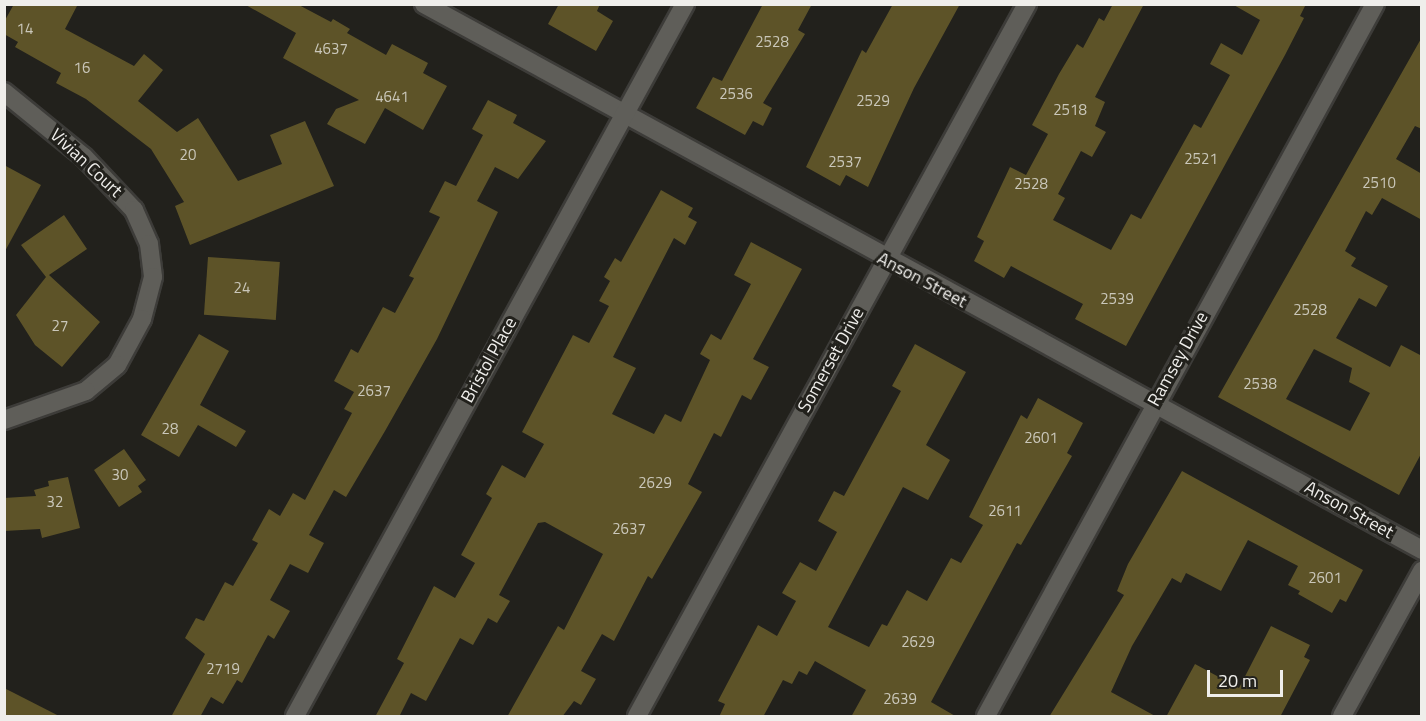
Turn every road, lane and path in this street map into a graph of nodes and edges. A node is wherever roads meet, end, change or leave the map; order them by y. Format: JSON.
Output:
{"nodes":[{"id":1,"x":424,"y":4,"type":"edge"},
{"id":2,"x":685,"y":4,"type":"edge"},
{"id":3,"x":1027,"y":4,"type":"edge"},
{"id":4,"x":1375,"y":4,"type":"edge"},
{"id":5,"x":4,"y":92,"type":"edge"},
{"id":6,"x":623,"y":115,"type":"junction"},
{"id":7,"x":885,"y":260,"type":"junction"},
{"id":8,"x":1154,"y":404,"type":"junction"},
{"id":9,"x":4,"y":420,"type":"edge"},
{"id":10,"x":1422,"y":550,"type":"edge"},
{"id":11,"x":1422,"y":571,"type":"edge"},
{"id":12,"x":295,"y":717,"type":"edge"},
{"id":13,"x":638,"y":717,"type":"edge"},
{"id":14,"x":986,"y":717,"type":"edge"},
{"id":15,"x":1342,"y":717,"type":"edge"}],
"edges":[{"from":1,"to":6,"type":"street","name":"Anson Street"},
{"from":2,"to":6,"type":"street","name":"Bristol Place"},
{"from":3,"to":7,"type":"street","name":"Somerset Drive"},
{"from":4,"to":8,"type":"street","name":"Ramsey Drive"},
{"from":5,"to":9,"type":"street","name":"Vivian Court"},
{"from":6,"to":7,"type":"street","name":"Anson Street"},
{"from":6,"to":12,"type":"street","name":"Bristol Place"},
{"from":7,"to":8,"type":"street","name":"Anson Street"},
{"from":7,"to":13,"type":"street","name":"Somerset Drive"},
{"from":8,"to":10,"type":"street","name":"Anson Street"},
{"from":8,"to":14,"type":"street","name":"Ramsey Drive"},
{"from":11,"to":15,"type":"street"}]}
